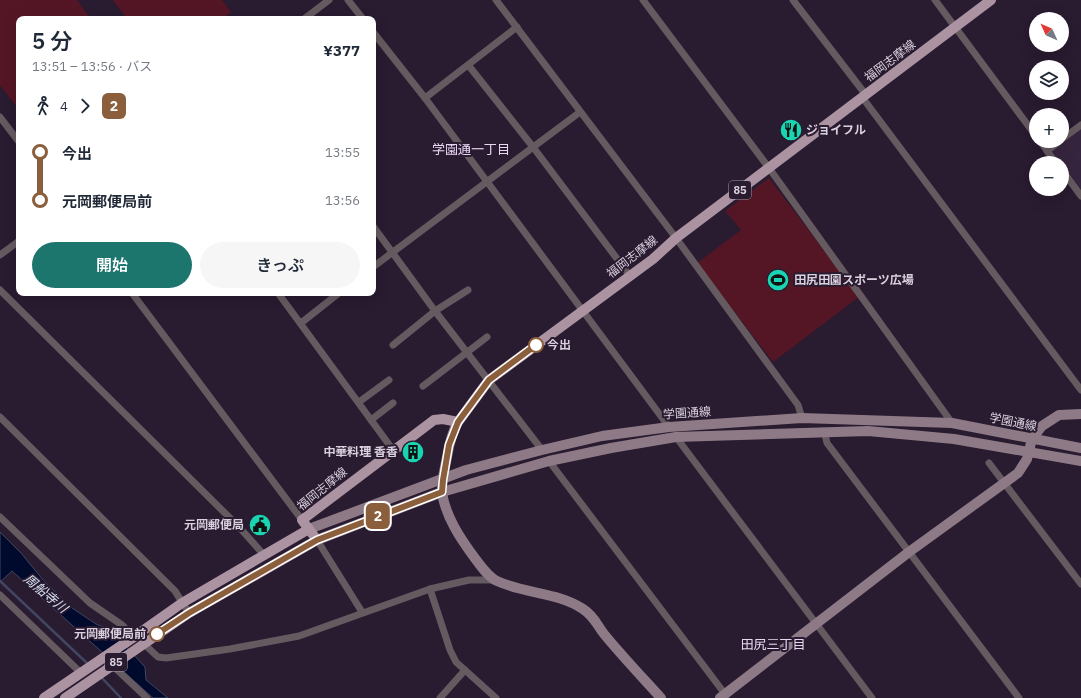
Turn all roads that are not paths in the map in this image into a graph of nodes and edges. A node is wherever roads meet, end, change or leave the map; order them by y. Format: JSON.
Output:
{"nodes":[{"id":1,"x":329,"y":0,"type":"edge"},
{"id":2,"x":348,"y":0,"type":"edge"},
{"id":3,"x":496,"y":0,"type":"edge"},
{"id":4,"x":643,"y":0,"type":"edge"},
{"id":5,"x":792,"y":0,"type":"edge"},
{"id":6,"x":934,"y":0,"type":"edge"},
{"id":7,"x":992,"y":0,"type":"edge"},
{"id":8,"x":308,"y":16,"type":"edge"},
{"id":9,"x":361,"y":16,"type":"edge"},
{"id":10,"x":517,"y":27,"type":"junction"},
{"id":11,"x":955,"y":28,"type":"junction"},
{"id":12,"x":376,"y":36,"type":"edge"},
{"id":13,"x":469,"y":66,"type":"junction"},
{"id":14,"x":864,"y":96,"type":"junction"},
{"id":15,"x":425,"y":98,"type":"junction"},
{"id":16,"x":580,"y":112,"type":"junction"},
{"id":17,"x":0,"y":117,"type":"edge"},
{"id":18,"x":1081,"y":126,"type":"edge"},
{"id":19,"x":1029,"y":127,"type":"edge"},
{"id":20,"x":1069,"y":134,"type":"edge"},
{"id":21,"x":16,"y":138,"type":"edge"},
{"id":22,"x":533,"y":147,"type":"junction"},
{"id":23,"x":1050,"y":148,"type":"edge"},
{"id":24,"x":1047,"y":150,"type":"joint"},
{"id":25,"x":1051,"y":156,"type":"edge"},
{"id":26,"x":769,"y":168,"type":"junction"},
{"id":27,"x":1069,"y":180,"type":"edge"},
{"id":28,"x":485,"y":181,"type":"junction"},
{"id":29,"x":1081,"y":196,"type":"edge"},
{"id":30,"x":376,"y":230,"type":"edge"},
{"id":31,"x":676,"y":238,"type":"junction"},
{"id":32,"x":16,"y":243,"type":"edge"},
{"id":33,"x":392,"y":252,"type":"junction"},
{"id":34,"x":0,"y":255,"type":"edge"},
{"id":35,"x":376,"y":265,"type":"edge"},
{"id":36,"x":630,"y":276,"type":"junction"},
{"id":37,"x":0,"y":290,"type":"edge"},
{"id":38,"x":468,"y":290,"type":"dead end"},
{"id":39,"x":134,"y":296,"type":"edge"},
{"id":40,"x":280,"y":296,"type":"edge"},
{"id":41,"x":335,"y":296,"type":"edge"},
{"id":42,"x":583,"y":310,"type":"junction"},
{"id":43,"x":435,"y":311,"type":"junction"},
{"id":44,"x":301,"y":323,"type":"junction"},
{"id":45,"x":487,"y":337,"type":"dead end"},
{"id":46,"x":393,"y":345,"type":"dead end"},
{"id":47,"x":467,"y":353,"type":"junction"},
{"id":48,"x":389,"y":380,"type":"dead end"},
{"id":49,"x":489,"y":380,"type":"junction"},
{"id":50,"x":423,"y":386,"type":"dead end"},
{"id":51,"x":1081,"y":390,"type":"edge"},
{"id":52,"x":359,"y":402,"type":"junction"},
{"id":53,"x":393,"y":403,"type":"dead end"},
{"id":54,"x":1081,"y":414,"type":"edge"},
{"id":55,"x":0,"y":417,"type":"edge"},
{"id":56,"x":802,"y":418,"type":"junction"},
{"id":57,"x":371,"y":420,"type":"junction"},
{"id":58,"x":458,"y":422,"type":"junction"},
{"id":59,"x":952,"y":423,"type":"junction"},
{"id":60,"x":669,"y":427,"type":"junction"},
{"id":61,"x":824,"y":431,"type":"junction"},
{"id":62,"x":676,"y":437,"type":"junction"},
{"id":63,"x":1032,"y":439,"type":"junction"},
{"id":64,"x":1081,"y":448,"type":"edge"},
{"id":65,"x":394,"y":450,"type":"junction"},
{"id":66,"x":542,"y":450,"type":"junction"},
{"id":67,"x":1028,"y":451,"type":"junction"},
{"id":68,"x":549,"y":461,"type":"junction"},
{"id":69,"x":1081,"y":461,"type":"edge"},
{"id":70,"x":989,"y":463,"type":"dead end"},
{"id":71,"x":443,"y":480,"type":"junction"},
{"id":72,"x":1005,"y":483,"type":"junction"},
{"id":73,"x":442,"y":492,"type":"junction"},
{"id":74,"x":0,"y":517,"type":"edge"},
{"id":75,"x":302,"y":520,"type":"junction"},
{"id":76,"x":309,"y":529,"type":"junction"},
{"id":77,"x":317,"y":540,"type":"junction"},
{"id":78,"x":909,"y":552,"type":"junction"},
{"id":79,"x":264,"y":555,"type":"junction"},
{"id":80,"x":495,"y":580,"type":"junction"},
{"id":81,"x":1081,"y":584,"type":"edge"},
{"id":82,"x":430,"y":589,"type":"junction"},
{"id":83,"x":0,"y":595,"type":"edge"},
{"id":84,"x":182,"y":603,"type":"junction"},
{"id":85,"x":362,"y":612,"type":"junction"},
{"id":86,"x":189,"y":613,"type":"junction"},
{"id":87,"x":816,"y":623,"type":"junction"},
{"id":88,"x":136,"y":640,"type":"junction"},
{"id":89,"x":112,"y":665,"type":"junction"},
{"id":90,"x":465,"y":670,"type":"junction"},
{"id":91,"x":81,"y":673,"type":"junction"},
{"id":92,"x":723,"y":696,"type":"edge"},
{"id":93,"x":44,"y":698,"type":"edge"},
{"id":94,"x":65,"y":698,"type":"edge"},
{"id":95,"x":147,"y":698,"type":"edge"},
{"id":96,"x":440,"y":698,"type":"edge"},
{"id":97,"x":496,"y":698,"type":"edge"},
{"id":98,"x":661,"y":698,"type":"edge"},
{"id":99,"x":872,"y":698,"type":"edge"},
{"id":100,"x":1019,"y":698,"type":"edge"}],
"edges":[{"from":1,"to":8,"type":"street"},
{"from":2,"to":9,"type":"street"},
{"from":3,"to":10,"type":"street"},
{"from":4,"to":26,"type":"street"},
{"from":5,"to":14,"type":"street"},
{"from":6,"to":11,"type":"street"},
{"from":7,"to":11,"type":"main road","name":"福岡志摩線","number":"85"},
{"from":10,"to":13,"type":"street"},
{"from":10,"to":16,"type":"street"},
{"from":11,"to":14,"type":"main road","name":"福岡志摩線","number":"85"},
{"from":11,"to":19,"type":"street"},
{"from":12,"to":15,"type":"street"},
{"from":13,"to":15,"type":"street"},
{"from":13,"to":22,"type":"street"},
{"from":14,"to":26,"type":"main road","name":"福岡志摩線","number":"85"},
{"from":14,"to":51,"type":"street"},
{"from":15,"to":28,"type":"street"},
{"from":16,"to":22,"type":"street"},
{"from":16,"to":31,"type":"street"},
{"from":17,"to":21,"type":"street"},
{"from":18,"to":20,"type":"street"},
{"from":22,"to":28,"type":"street"},
{"from":22,"to":36,"type":"street"},
{"from":23,"to":24,"type":"street"},
{"from":24,"to":25,"type":"street"},
{"from":26,"to":31,"type":"main road","name":"福岡志摩線","number":"85"},
{"from":26,"to":59,"type":"street"},
{"from":27,"to":29,"type":"street"},
{"from":28,"to":33,"type":"street"},
{"from":28,"to":42,"type":"street"},
{"from":30,"to":33,"type":"street"},
{"from":31,"to":36,"type":"main road","name":"福岡志摩線","number":"85"},
{"from":31,"to":56,"type":"street"},
{"from":32,"to":34,"type":"street"},
{"from":33,"to":35,"type":"street"},
{"from":33,"to":43,"type":"street"},
{"from":36,"to":42,"type":"main road","name":"福岡志摩線","number":"85"},
{"from":37,"to":79,"type":"street"},
{"from":38,"to":43,"type":"street"},
{"from":39,"to":75,"type":"street"},
{"from":40,"to":44,"type":"street"},
{"from":41,"to":44,"type":"street"},
{"from":42,"to":49,"type":"main road","name":"福岡志摩線","number":"85"},
{"from":42,"to":60,"type":"street"},
{"from":43,"to":46,"type":"street"},
{"from":43,"to":47,"type":"street"},
{"from":44,"to":52,"type":"street"},
{"from":45,"to":47,"type":"street"},
{"from":47,"to":49,"type":"street"},
{"from":47,"to":50,"type":"street"},
{"from":48,"to":52,"type":"street"},
{"from":49,"to":58,"type":"main road","name":"福岡志摩線","number":"85"},
{"from":49,"to":66,"type":"street"},
{"from":52,"to":57,"type":"street"},
{"from":53,"to":57,"type":"street"},
{"from":54,"to":63,"type":"street"},
{"from":55,"to":84,"type":"street"},
{"from":56,"to":59,"type":"street","name":"学園通線"},
{"from":56,"to":60,"type":"street","name":"学園通線"},
{"from":57,"to":65,"type":"street"},
{"from":58,"to":65,"type":"main road","name":"福岡志摩線"},
{"from":58,"to":71,"type":"street"},
{"from":59,"to":63,"type":"street","name":"学園通線"},
{"from":60,"to":66,"type":"street","name":"学園通線"},
{"from":61,"to":62,"type":"street","name":"学園通線"},
{"from":61,"to":67,"type":"street","name":"学園通線"},
{"from":61,"to":78,"type":"street"},
{"from":62,"to":68,"type":"street","name":"学園通線"},
{"from":62,"to":87,"type":"street"},
{"from":63,"to":64,"type":"street","name":"学園通線"},
{"from":63,"to":67,"type":"street"},
{"from":65,"to":75,"type":"main road","name":"福岡志摩線"},
{"from":66,"to":71,"type":"street","name":"学園通線"},
{"from":67,"to":69,"type":"street","name":"学園通線"},
{"from":67,"to":72,"type":"street"},
{"from":68,"to":73,"type":"street","name":"学園通線"},
{"from":68,"to":92,"type":"street"},
{"from":70,"to":72,"type":"street"},
{"from":71,"to":73,"type":"street"},
{"from":71,"to":76,"type":"street","name":"学園通線"},
{"from":72,"to":78,"type":"street"},
{"from":72,"to":81,"type":"street"},
{"from":73,"to":77,"type":"street","name":"学園通線"},
{"from":73,"to":80,"type":"street"},
{"from":74,"to":88,"type":"street"},
{"from":75,"to":76,"type":"main road","name":"福岡志摩線"},
{"from":76,"to":77,"type":"main road","name":"福岡志摩線"},
{"from":76,"to":79,"type":"main road","name":"福岡志摩線","number":"85"},
{"from":77,"to":85,"type":"street"},
{"from":77,"to":86,"type":"main road","name":"福岡志摩線","number":"85"},
{"from":78,"to":87,"type":"street"},
{"from":78,"to":100,"type":"street"},
{"from":79,"to":84,"type":"main road","name":"福岡志摩線","number":"85"},
{"from":80,"to":82,"type":"street"},
{"from":80,"to":98,"type":"street"},
{"from":82,"to":85,"type":"street"},
{"from":82,"to":90,"type":"street"},
{"from":83,"to":91,"type":"street"},
{"from":84,"to":86,"type":"street"},
{"from":84,"to":88,"type":"main road","name":"福岡志摩線","number":"85"},
{"from":85,"to":88,"type":"street"},
{"from":86,"to":88,"type":"main road","name":"福岡志摩線","number":"85"},
{"from":87,"to":92,"type":"street"},
{"from":87,"to":99,"type":"street"},
{"from":88,"to":89,"type":"main road","name":"福岡志摩線","number":"85"},
{"from":88,"to":91,"type":"main road","number":"85"},
{"from":89,"to":94,"type":"main road","name":"福岡志摩線","number":"85"},
{"from":89,"to":95,"type":"street"},
{"from":90,"to":96,"type":"street"},
{"from":90,"to":97,"type":"street"},
{"from":91,"to":93,"type":"main road","number":"85"}]}
